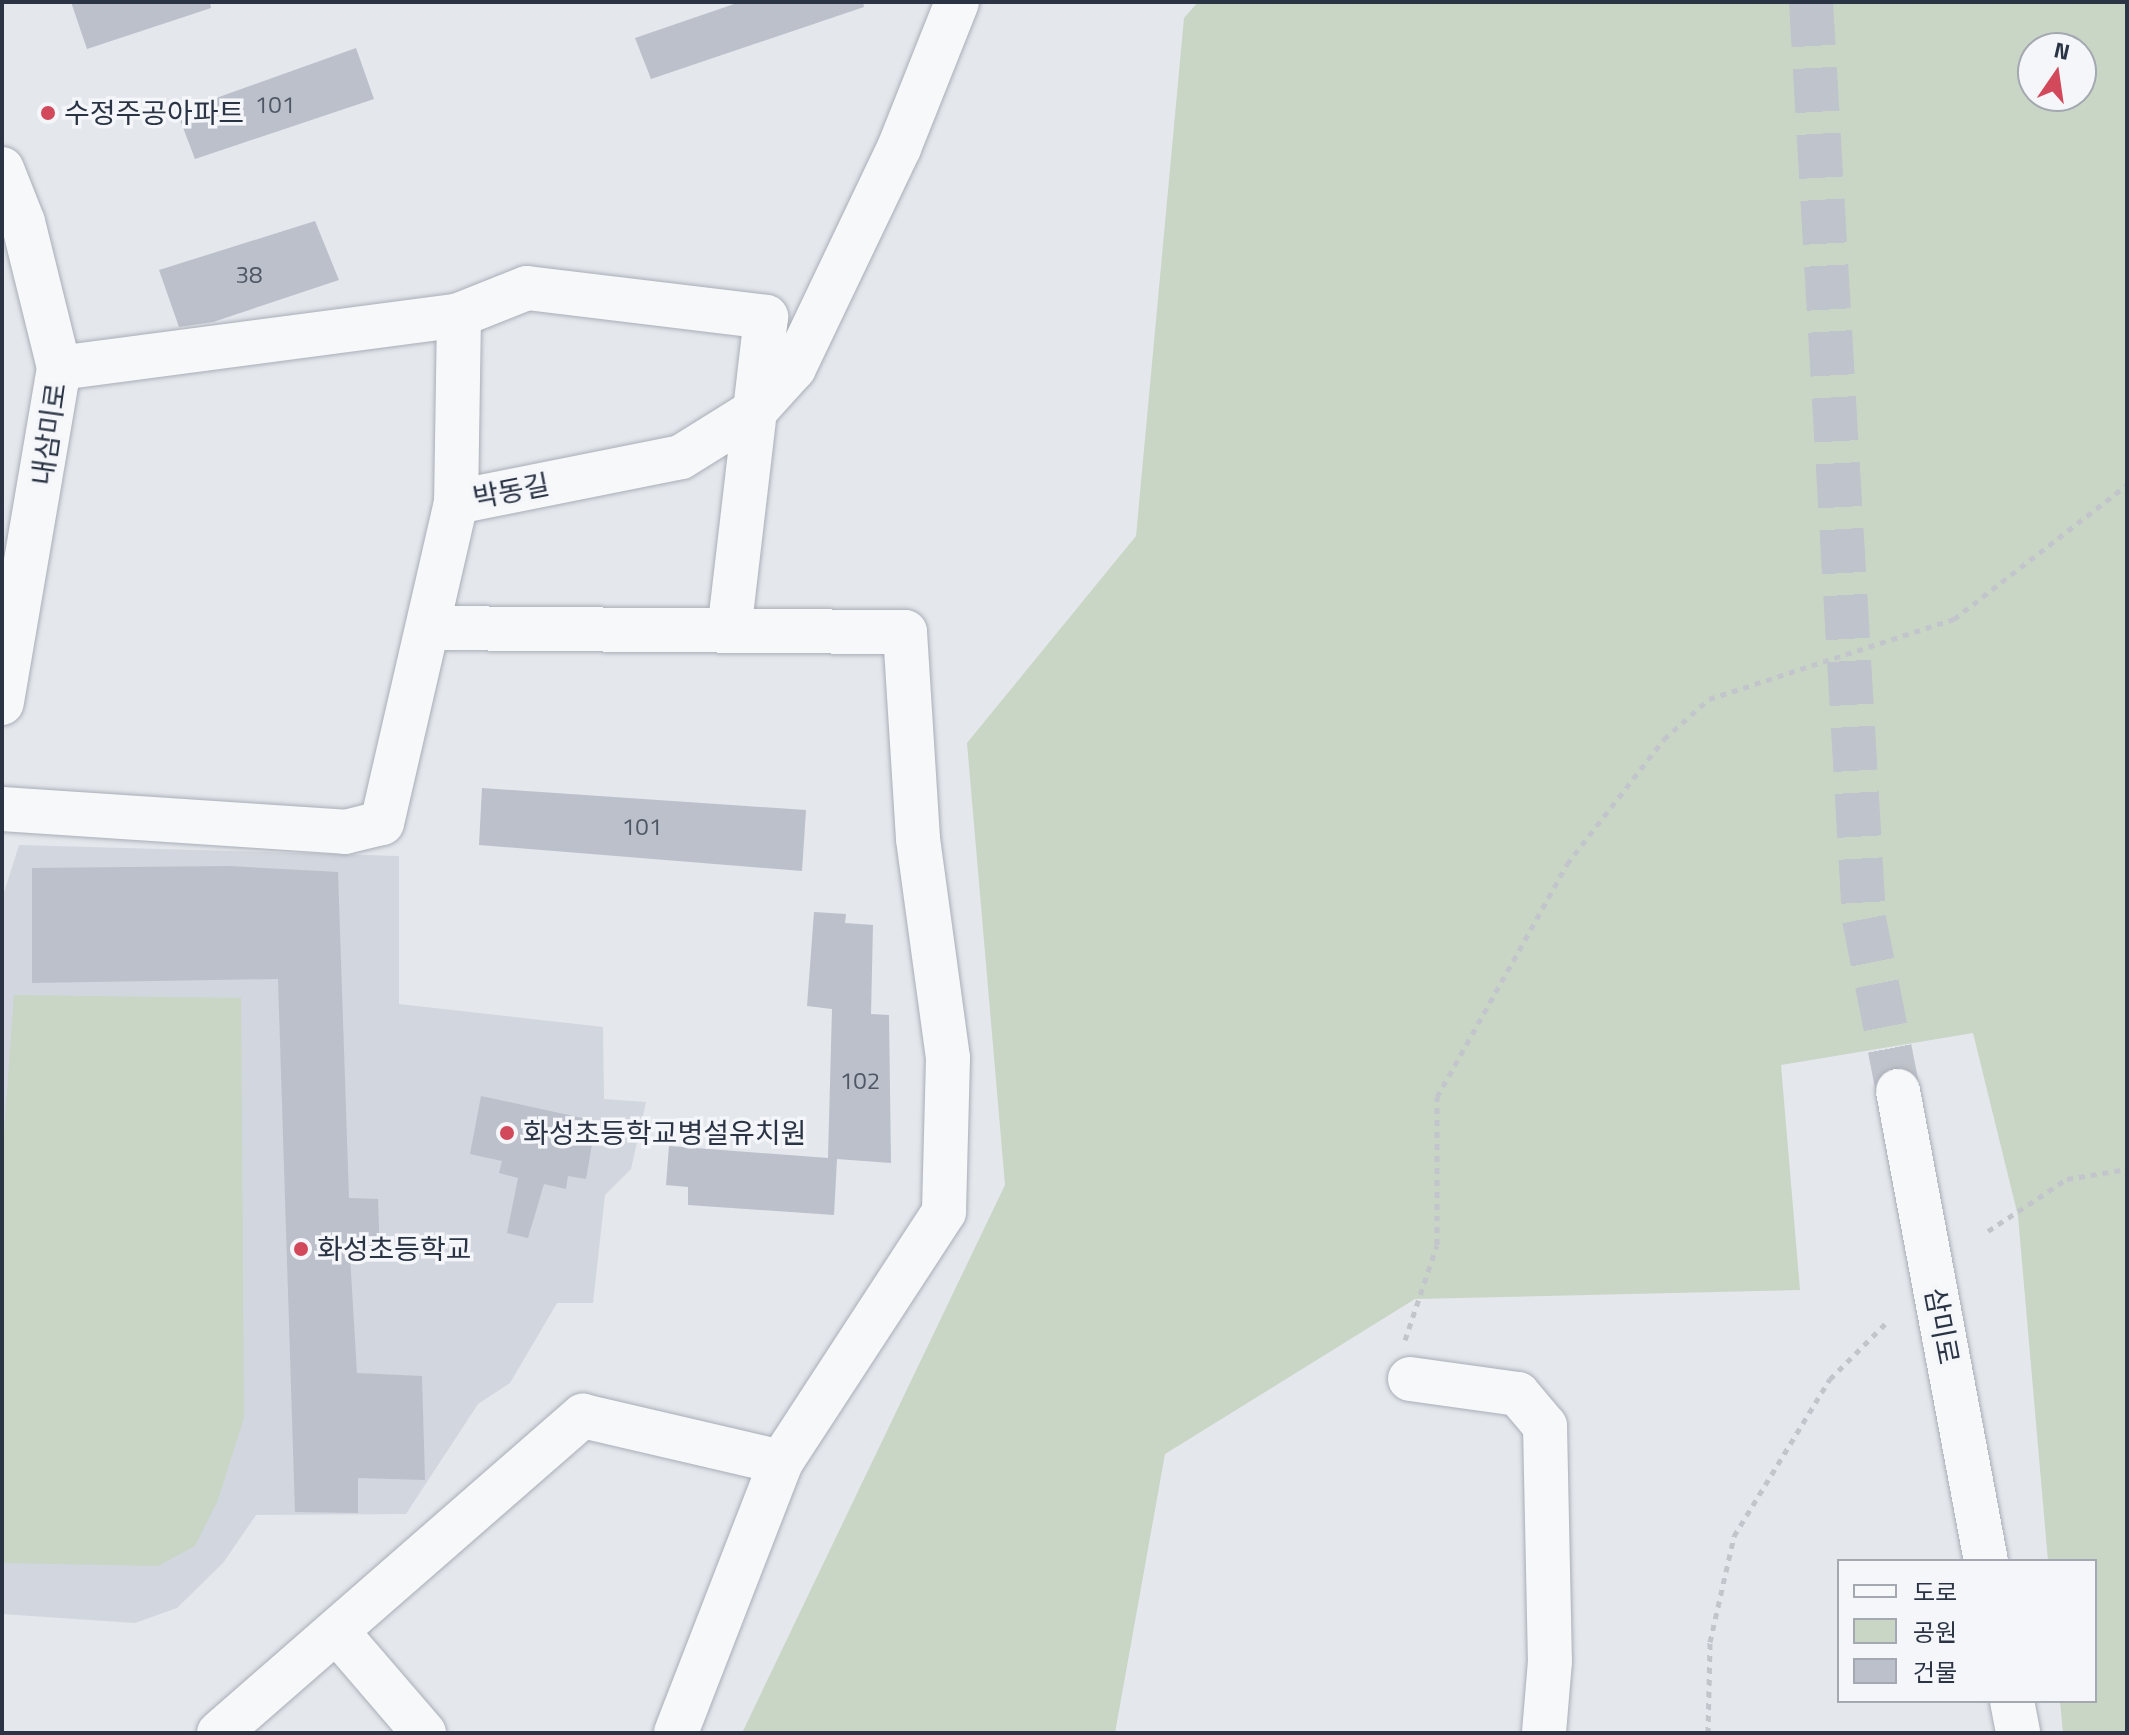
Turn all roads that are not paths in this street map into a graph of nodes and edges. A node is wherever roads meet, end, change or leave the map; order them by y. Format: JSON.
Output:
{"nodes":[{"id":1,"x":957,"y":2,"type":"edge"},
{"id":2,"x":2,"y":169,"type":"edge"},
{"id":3,"x":459,"y":315,"type":"junction"},
{"id":4,"x":59,"y":368,"type":"junction"},
{"id":5,"x":755,"y":411,"type":"junction"},
{"id":6,"x":456,"y":502,"type":"junction"},
{"id":7,"x":430,"y":628,"type":"junction"},
{"id":8,"x":729,"y":630,"type":"junction"},
{"id":9,"x":2,"y":703,"type":"edge"},
{"id":10,"x":2,"y":809,"type":"edge"},
{"id":11,"x":1898,"y":1091,"type":"tunnel mouth"},
{"id":12,"x":1410,"y":1379,"type":"road end"},
{"id":13,"x":781,"y":1462,"type":"junction"},
{"id":14,"x":1986,"y":1559,"type":"edge"},
{"id":15,"x":338,"y":1633,"type":"junction"},
{"id":16,"x":2012,"y":1703,"type":"edge"},
{"id":17,"x":219,"y":1733,"type":"edge"},
{"id":18,"x":424,"y":1733,"type":"edge"},
{"id":19,"x":676,"y":1733,"type":"edge"},
{"id":20,"x":1544,"y":1733,"type":"edge"},
{"id":21,"x":2018,"y":1733,"type":"edge"}],
"edges":[{"from":1,"to":5,"type":"street","name":"박동길"},
{"from":2,"to":4,"type":"street","name":"내삼미로"},
{"from":3,"to":4,"type":"street"},
{"from":3,"to":5,"type":"street"},
{"from":3,"to":6,"type":"street"},
{"from":4,"to":9,"type":"street","name":"내삼미로"},
{"from":5,"to":6,"type":"street","name":"박동길"},
{"from":5,"to":8,"type":"street"},
{"from":6,"to":7,"type":"street","name":"박동길"},
{"from":7,"to":8,"type":"street"},
{"from":7,"to":10,"type":"street","name":"박동길"},
{"from":8,"to":13,"type":"street"},
{"from":11,"to":14,"type":"street","name":"삼미로"},
{"from":12,"to":20,"type":"street"},
{"from":13,"to":15,"type":"street"},
{"from":13,"to":19,"type":"street"},
{"from":15,"to":17,"type":"street"},
{"from":15,"to":18,"type":"street"},
{"from":16,"to":21,"type":"street"}]}
